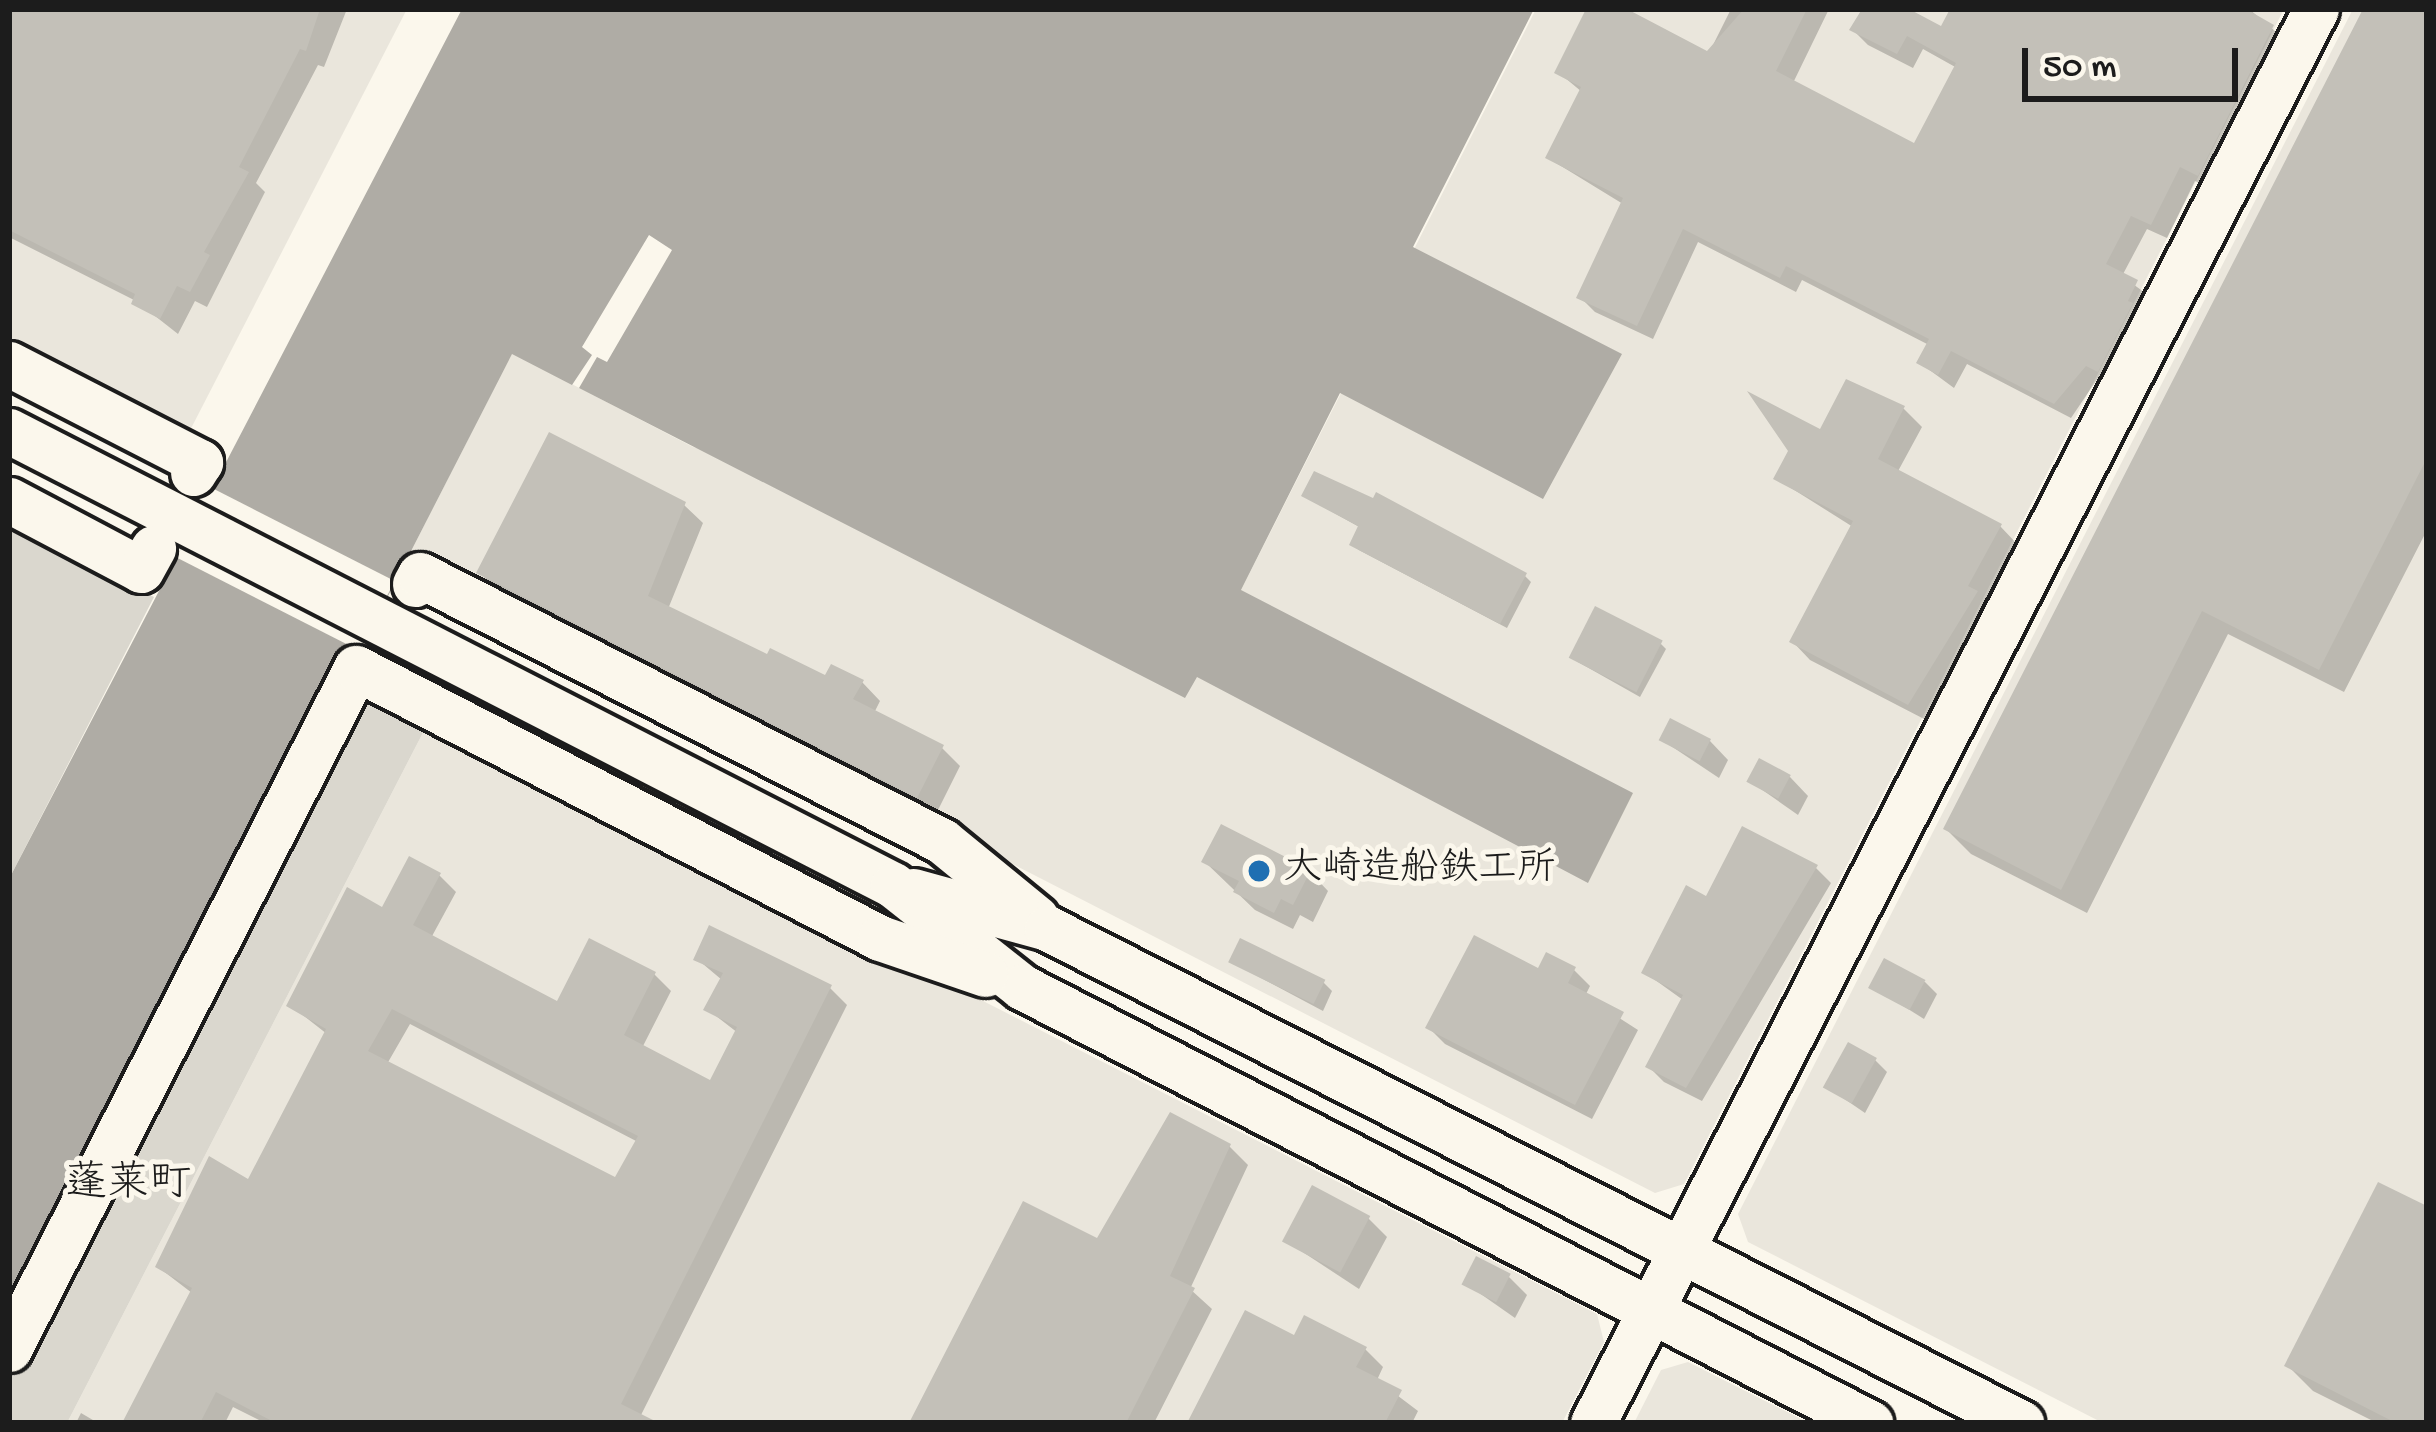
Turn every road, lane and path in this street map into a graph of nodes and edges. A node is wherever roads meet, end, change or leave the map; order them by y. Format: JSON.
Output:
{"nodes":[{"id":1,"x":2316,"y":9,"type":"edge"},
{"id":2,"x":9,"y":364,"type":"edge"},
{"id":3,"x":9,"y":431,"type":"edge"},
{"id":4,"x":193,"y":473,"type":"dead end"},
{"id":5,"x":9,"y":500,"type":"edge"},
{"id":6,"x":153,"y":548,"type":"dead end"},
{"id":7,"x":415,"y":584,"type":"dead end"},
{"id":8,"x":373,"y":650,"type":"junction"},
{"id":9,"x":893,"y":885,"type":"junction"},
{"id":10,"x":1047,"y":928,"type":"junction"},
{"id":11,"x":1022,"y":987,"type":"junction"},
{"id":12,"x":1679,"y":1248,"type":"junction"},
{"id":13,"x":1649,"y":1310,"type":"junction"},
{"id":14,"x":9,"y":1349,"type":"edge"},
{"id":15,"x":1593,"y":1423,"type":"edge"},
{"id":16,"x":1870,"y":1423,"type":"edge"},
{"id":17,"x":2021,"y":1423,"type":"edge"}],
"edges":[{"from":1,"to":12,"type":"street"},
{"from":2,"to":4,"type":"street"},
{"from":3,"to":8,"type":"street"},
{"from":5,"to":6,"type":"street"},
{"from":7,"to":10,"type":"street"},
{"from":8,"to":9,"type":"street"},
{"from":8,"to":11,"type":"street"},
{"from":8,"to":14,"type":"street"},
{"from":9,"to":10,"type":"street"},
{"from":9,"to":11,"type":"street"},
{"from":10,"to":12,"type":"street"},
{"from":11,"to":13,"type":"street"},
{"from":12,"to":13,"type":"street"},
{"from":12,"to":17,"type":"street"},
{"from":13,"to":15,"type":"street"},
{"from":13,"to":16,"type":"street"}]}
